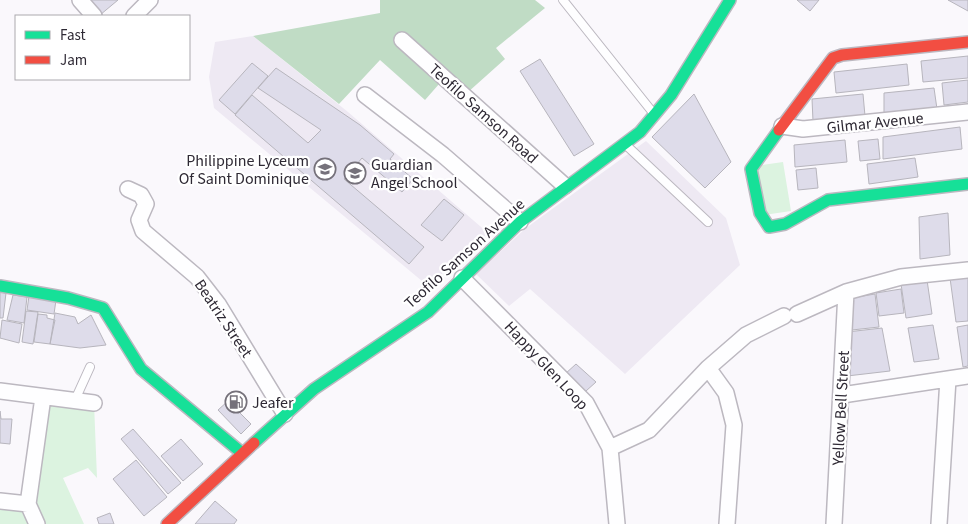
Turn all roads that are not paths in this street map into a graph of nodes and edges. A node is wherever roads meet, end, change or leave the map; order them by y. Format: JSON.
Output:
{"nodes":[{"id":1,"x":80,"y":0,"type":"edge"},
{"id":2,"x":150,"y":0,"type":"edge"},
{"id":3,"x":563,"y":0,"type":"edge"},
{"id":4,"x":730,"y":0,"type":"edge"},
{"id":5,"x":93,"y":15,"type":"edge"},
{"id":6,"x":135,"y":15,"type":"edge"},
{"id":7,"x":402,"y":40,"type":"dead end"},
{"id":8,"x":968,"y":42,"type":"edge"},
{"id":9,"x":365,"y":95,"type":"dead end"},
{"id":10,"x":968,"y":112,"type":"edge"},
{"id":11,"x":656,"y":115,"type":"junction"},
{"id":12,"x":782,"y":126,"type":"junction"},
{"id":13,"x":625,"y":144,"type":"junction"},
{"id":14,"x":968,"y":184,"type":"edge"},
{"id":15,"x":566,"y":186,"type":"junction"},
{"id":16,"x":128,"y":189,"type":"dead end"},
{"id":17,"x":520,"y":222,"type":"junction"},
{"id":18,"x":708,"y":222,"type":"dead end"},
{"id":19,"x":968,"y":270,"type":"edge"},
{"id":20,"x":462,"y":278,"type":"junction"},
{"id":21,"x":0,"y":286,"type":"edge"},
{"id":22,"x":846,"y":292,"type":"junction"},
{"id":23,"x":90,"y":367,"type":"dead end"},
{"id":24,"x":708,"y":368,"type":"junction"},
{"id":25,"x":968,"y":376,"type":"edge"},
{"id":26,"x":948,"y":379,"type":"junction"},
{"id":27,"x":0,"y":391,"type":"edge"},
{"id":28,"x":842,"y":395,"type":"junction"},
{"id":29,"x":44,"y":397,"type":"junction"},
{"id":30,"x":75,"y":400,"type":"junction"},
{"id":31,"x":94,"y":403,"type":"dead end"},
{"id":32,"x":285,"y":414,"type":"junction"},
{"id":33,"x":610,"y":448,"type":"junction"},
{"id":34,"x":242,"y":454,"type":"junction"},
{"id":35,"x":0,"y":501,"type":"edge"},
{"id":36,"x":28,"y":504,"type":"junction"},
{"id":37,"x":37,"y":524,"type":"edge"},
{"id":38,"x":167,"y":524,"type":"edge"},
{"id":39,"x":617,"y":524,"type":"edge"},
{"id":40,"x":727,"y":524,"type":"edge"},
{"id":41,"x":834,"y":524,"type":"edge"},
{"id":42,"x":939,"y":524,"type":"edge"}],
"edges":[{"from":1,"to":5,"type":"street"},
{"from":2,"to":6,"type":"street"},
{"from":3,"to":11,"type":"lane"},
{"from":4,"to":11,"type":"street","name":"Teofilo Samson Avenue"},
{"from":7,"to":15,"type":"street","name":"Teofilo Samson Road"},
{"from":8,"to":12,"type":"street"},
{"from":9,"to":17,"type":"street"},
{"from":10,"to":12,"type":"street","name":"Gilmar Avenue"},
{"from":11,"to":13,"type":"street","name":"Teofilo Samson Avenue"},
{"from":12,"to":14,"type":"street"},
{"from":13,"to":15,"type":"street","name":"Teofilo Samson Avenue"},
{"from":13,"to":18,"type":"lane"},
{"from":15,"to":17,"type":"street","name":"Teofilo Samson Avenue"},
{"from":16,"to":32,"type":"street","name":"Beatriz Street"},
{"from":17,"to":20,"type":"street","name":"Teofilo Samson Avenue"},
{"from":19,"to":22,"type":"street"},
{"from":20,"to":32,"type":"street","name":"Teofilo Samson Avenue"},
{"from":20,"to":33,"type":"street","name":"Happy Glen Loop"},
{"from":21,"to":34,"type":"street"},
{"from":22,"to":24,"type":"street"},
{"from":22,"to":28,"type":"street","name":"Yellow Bell Street"},
{"from":23,"to":30,"type":"lane"},
{"from":24,"to":33,"type":"street"},
{"from":24,"to":40,"type":"street"},
{"from":25,"to":26,"type":"street"},
{"from":26,"to":28,"type":"street"},
{"from":26,"to":42,"type":"street"},
{"from":27,"to":29,"type":"street"},
{"from":28,"to":41,"type":"street","name":"Yellow Bell Street"},
{"from":29,"to":30,"type":"street"},
{"from":29,"to":36,"type":"street"},
{"from":30,"to":31,"type":"street"},
{"from":32,"to":34,"type":"street","name":"Teofilo Samson Avenue"},
{"from":33,"to":39,"type":"street","name":"Happy Glen Loop"},
{"from":34,"to":38,"type":"street","name":"Teofilo Samson Avenue"},
{"from":35,"to":36,"type":"street"},
{"from":36,"to":37,"type":"street"}]}
